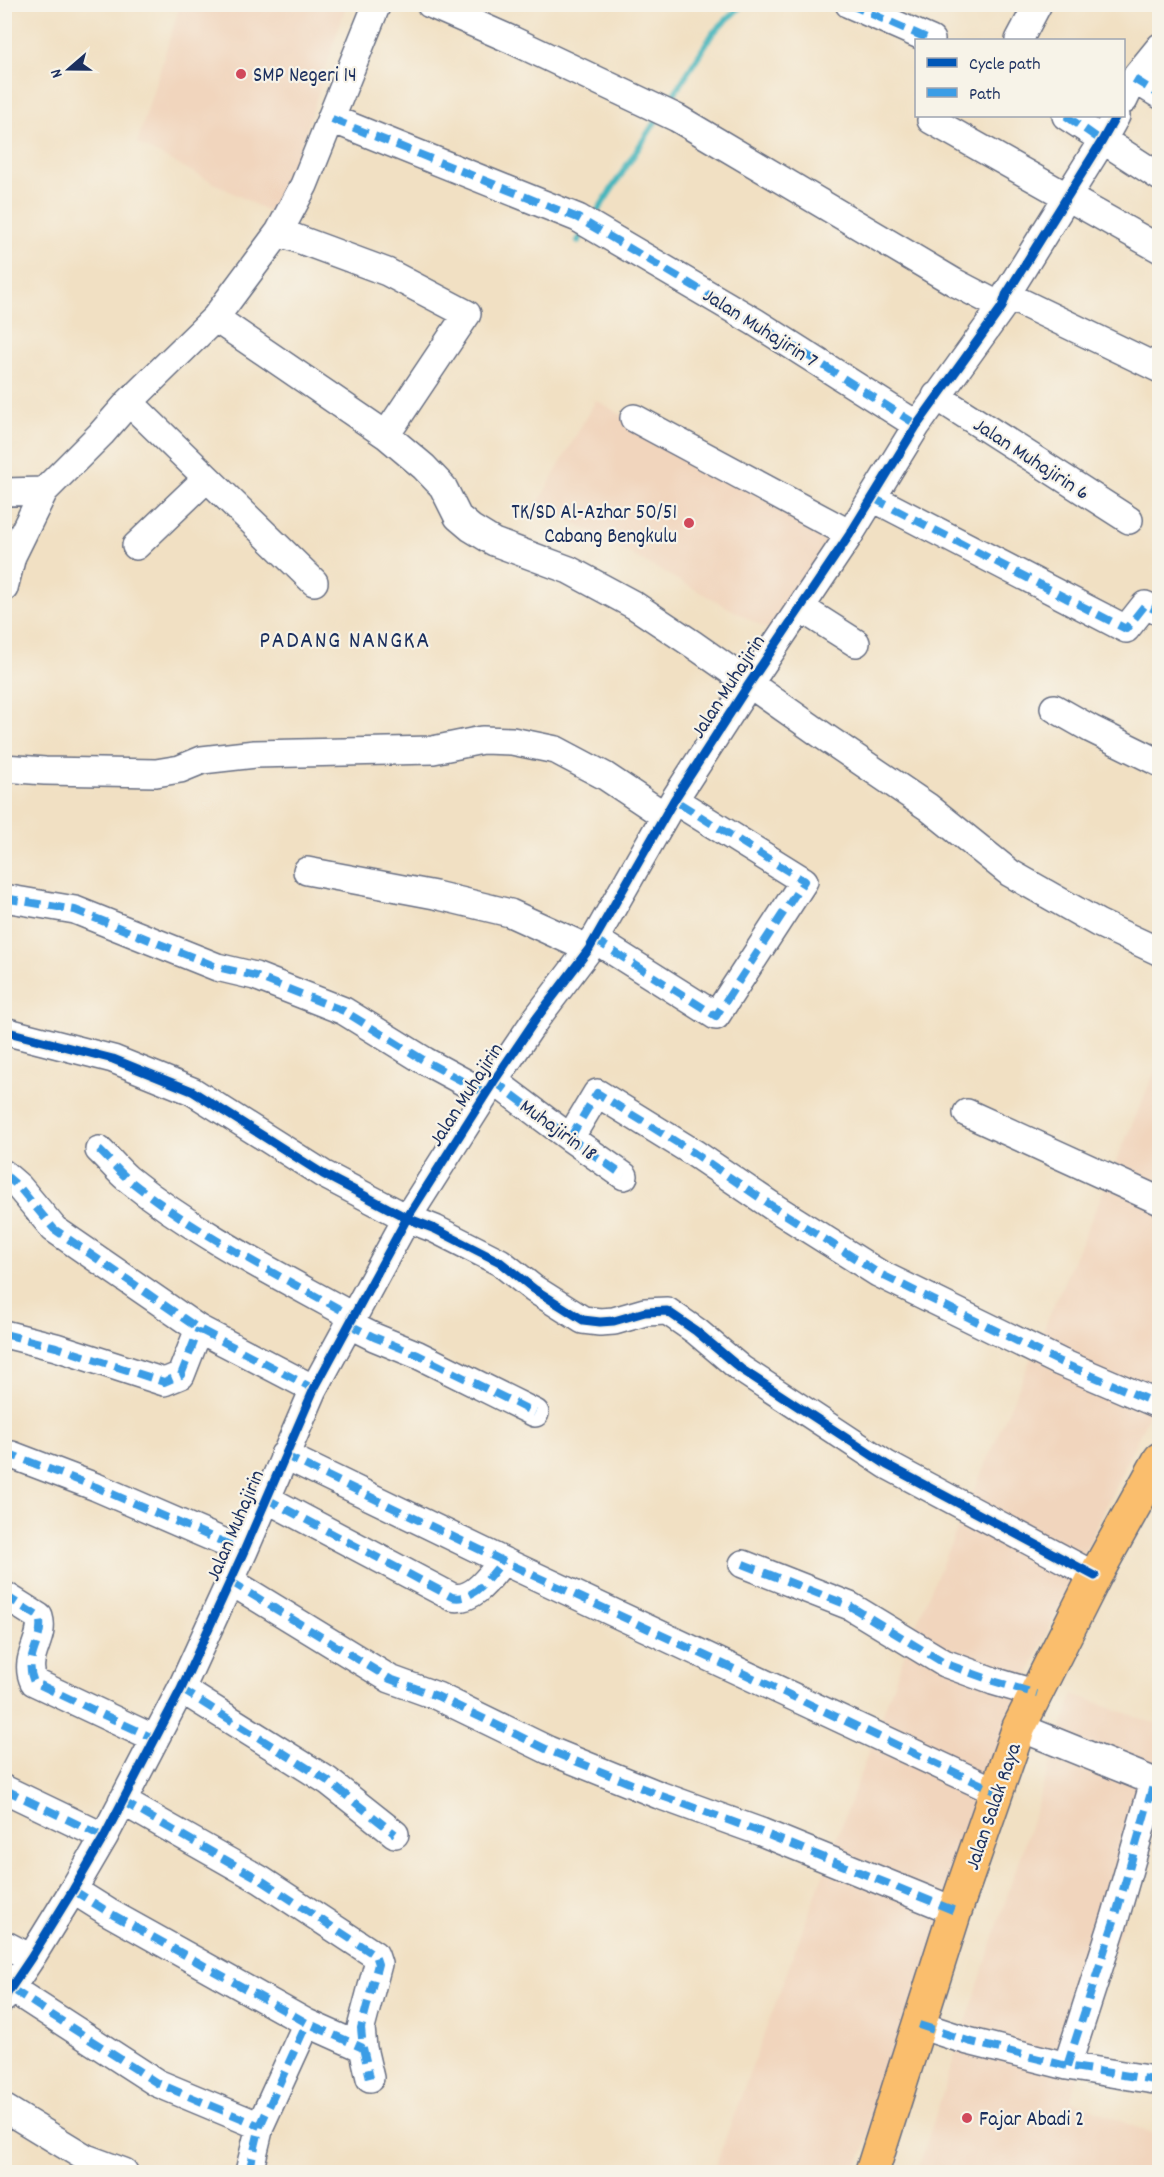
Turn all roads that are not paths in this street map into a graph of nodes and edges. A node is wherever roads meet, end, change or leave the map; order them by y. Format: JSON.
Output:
{"nodes":[{"id":1,"x":377,"y":4,"type":"edge"},
{"id":2,"x":430,"y":4,"type":"edge"},
{"id":3,"x":849,"y":4,"type":"edge"},
{"id":4,"x":1038,"y":4,"type":"edge"},
{"id":5,"x":929,"y":39,"type":"edge"},
{"id":6,"x":1020,"y":39,"type":"edge"},
{"id":7,"x":1160,"y":46,"type":"edge"},
{"id":8,"x":1129,"y":90,"type":"edge"},
{"id":9,"x":1160,"y":95,"type":"edge"},
{"id":10,"x":1067,"y":117,"type":"edge"},
{"id":11,"x":1115,"y":117,"type":"edge"},
{"id":12,"x":332,"y":118,"type":"junction"},
{"id":13,"x":931,"y":120,"type":"dead end"},
{"id":14,"x":1102,"y":141,"type":"junction"},
{"id":15,"x":1160,"y":177,"type":"edge"},
{"id":16,"x":1066,"y":198,"type":"junction"},
{"id":17,"x":279,"y":232,"type":"junction"},
{"id":18,"x":1160,"y":249,"type":"edge"},
{"id":19,"x":1004,"y":301,"type":"junction"},
{"id":20,"x":215,"y":318,"type":"junction"},
{"id":21,"x":1160,"y":369,"type":"edge"},
{"id":22,"x":936,"y":396,"type":"junction"},
{"id":23,"x":129,"y":402,"type":"junction"},
{"id":24,"x":634,"y":418,"type":"dead end"},
{"id":25,"x":917,"y":425,"type":"junction"},
{"id":26,"x":386,"y":435,"type":"junction"},
{"id":27,"x":206,"y":479,"type":"junction"},
{"id":28,"x":44,"y":491,"type":"junction"},
{"id":29,"x":4,"y":492,"type":"edge"},
{"id":30,"x":873,"y":498,"type":"junction"},
{"id":31,"x":1129,"y":520,"type":"dead end"},
{"id":32,"x":850,"y":534,"type":"junction"},
{"id":33,"x":136,"y":546,"type":"dead end"},
{"id":34,"x":314,"y":582,"type":"dead end"},
{"id":35,"x":4,"y":588,"type":"edge"},
{"id":36,"x":801,"y":608,"type":"junction"},
{"id":37,"x":1160,"y":612,"type":"edge"},
{"id":38,"x":856,"y":643,"type":"dead end"},
{"id":39,"x":749,"y":684,"type":"junction"},
{"id":40,"x":1054,"y":708,"type":"dead end"},
{"id":41,"x":1160,"y":763,"type":"edge"},
{"id":42,"x":4,"y":768,"type":"edge"},
{"id":43,"x":670,"y":808,"type":"junction"},
{"id":44,"x":307,"y":872,"type":"dead end"},
{"id":45,"x":4,"y":898,"type":"edge"},
{"id":46,"x":591,"y":944,"type":"junction"},
{"id":47,"x":1160,"y":952,"type":"edge"},
{"id":48,"x":4,"y":1031,"type":"edge"},
{"id":49,"x":490,"y":1088,"type":"junction"},
{"id":50,"x":967,"y":1113,"type":"dead end"},
{"id":51,"x":570,"y":1138,"type":"junction"},
{"id":52,"x":99,"y":1150,"type":"dead end"},
{"id":53,"x":4,"y":1174,"type":"edge"},
{"id":54,"x":624,"y":1176,"type":"dead end"},
{"id":55,"x":1160,"y":1202,"type":"edge"},
{"id":56,"x":407,"y":1218,"type":"junction"},
{"id":57,"x":350,"y":1320,"type":"junction"},
{"id":58,"x":199,"y":1329,"type":"junction"},
{"id":59,"x":4,"y":1334,"type":"edge"},
{"id":60,"x":314,"y":1389,"type":"junction"},
{"id":61,"x":1160,"y":1405,"type":"edge"},
{"id":62,"x":535,"y":1413,"type":"dead end"},
{"id":63,"x":284,"y":1455,"type":"junction"},
{"id":64,"x":4,"y":1456,"type":"edge"},
{"id":65,"x":1160,"y":1459,"type":"edge"},
{"id":66,"x":265,"y":1498,"type":"junction"},
{"id":67,"x":244,"y":1551,"type":"junction"},
{"id":68,"x":503,"y":1561,"type":"junction"},
{"id":69,"x":743,"y":1564,"type":"dead end"},
{"id":70,"x":1095,"y":1576,"type":"junction"},
{"id":71,"x":230,"y":1581,"type":"junction"},
{"id":72,"x":4,"y":1595,"type":"edge"},
{"id":73,"x":181,"y":1689,"type":"junction"},
{"id":74,"x":1037,"y":1694,"type":"junction"},
{"id":75,"x":1019,"y":1727,"type":"junction"},
{"id":76,"x":155,"y":1739,"type":"junction"},
{"id":77,"x":1157,"y":1783,"type":"edge"},
{"id":78,"x":4,"y":1789,"type":"edge"},
{"id":79,"x":995,"y":1791,"type":"junction"},
{"id":80,"x":122,"y":1801,"type":"junction"},
{"id":81,"x":394,"y":1834,"type":"dead end"},
{"id":82,"x":104,"y":1837,"type":"junction"},
{"id":83,"x":73,"y":1890,"type":"junction"},
{"id":84,"x":956,"y":1911,"type":"junction"},
{"id":85,"x":4,"y":1944,"type":"edge"},
{"id":86,"x":32,"y":1959,"type":"junction"},
{"id":87,"x":8,"y":1993,"type":"edge"},
{"id":88,"x":307,"y":2023,"type":"junction"},
{"id":89,"x":919,"y":2025,"type":"junction"},
{"id":90,"x":363,"y":2048,"type":"junction"},
{"id":91,"x":1067,"y":2066,"type":"junction"},
{"id":92,"x":370,"y":2078,"type":"dead end"},
{"id":93,"x":1160,"y":2081,"type":"edge"},
{"id":94,"x":4,"y":2108,"type":"edge"},
{"id":95,"x":260,"y":2126,"type":"junction"},
{"id":96,"x":124,"y":2172,"type":"edge"},
{"id":97,"x":249,"y":2172,"type":"edge"},
{"id":98,"x":873,"y":2172,"type":"edge"}],
"edges":[{"from":1,"to":12,"type":"street"},
{"from":2,"to":19,"type":"street"},
{"from":3,"to":5,"type":"street"},
{"from":4,"to":6,"type":"street"},
{"from":7,"to":8,"type":"street"},
{"from":8,"to":9,"type":"street"},
{"from":10,"to":14,"type":"street"},
{"from":11,"to":14,"type":"street","name":"Jalan Muhajirin"},
{"from":12,"to":17,"type":"street"},
{"from":12,"to":25,"type":"street","name":"Jalan Muhajirin 7"},
{"from":13,"to":16,"type":"street"},
{"from":14,"to":15,"type":"street"},
{"from":14,"to":16,"type":"street","name":"Jalan Muhajirin"},
{"from":16,"to":18,"type":"street"},
{"from":16,"to":19,"type":"street","name":"Jalan Muhajirin"},
{"from":17,"to":20,"type":"street"},
{"from":17,"to":26,"type":"street"},
{"from":19,"to":21,"type":"street"},
{"from":19,"to":22,"type":"street","name":"Jalan Muhajirin"},
{"from":20,"to":23,"type":"street"},
{"from":20,"to":26,"type":"street"},
{"from":22,"to":25,"type":"street","name":"Jalan Muhajirin"},
{"from":22,"to":31,"type":"street","name":"Jalan Muhajirin 6"},
{"from":23,"to":27,"type":"street"},
{"from":23,"to":28,"type":"street"},
{"from":24,"to":32,"type":"street"},
{"from":25,"to":30,"type":"street","name":"Jalan Muhajirin"},
{"from":26,"to":39,"type":"street"},
{"from":27,"to":33,"type":"street"},
{"from":27,"to":34,"type":"street"},
{"from":28,"to":29,"type":"street"},
{"from":28,"to":35,"type":"street"},
{"from":30,"to":32,"type":"street","name":"Jalan Muhajirin"},
{"from":30,"to":37,"type":"street"},
{"from":32,"to":36,"type":"street","name":"Jalan Muhajirin"},
{"from":36,"to":38,"type":"street"},
{"from":36,"to":39,"type":"street","name":"Jalan Muhajirin"},
{"from":39,"to":43,"type":"street","name":"Jalan Muhajirin"},
{"from":39,"to":47,"type":"street"},
{"from":40,"to":41,"type":"street"},
{"from":42,"to":43,"type":"street"},
{"from":43,"to":46,"type":"street","name":"Jalan Muhajirin"},
{"from":43,"to":46,"type":"street"},
{"from":44,"to":46,"type":"street"},
{"from":45,"to":49,"type":"street","name":"Muhajirin 18"},
{"from":46,"to":49,"type":"street","name":"Jalan Muhajirin"},
{"from":48,"to":56,"type":"street"},
{"from":49,"to":51,"type":"street","name":"Muhajirin 18"},
{"from":49,"to":56,"type":"street","name":"Jalan Muhajirin"},
{"from":50,"to":55,"type":"street"},
{"from":51,"to":54,"type":"street","name":"Muhajirin 18"},
{"from":51,"to":61,"type":"street"},
{"from":52,"to":57,"type":"street"},
{"from":53,"to":58,"type":"street"},
{"from":56,"to":57,"type":"street","name":"Jalan Muhajirin"},
{"from":56,"to":70,"type":"street"},
{"from":57,"to":60,"type":"street","name":"Jalan Muhajirin"},
{"from":57,"to":62,"type":"street"},
{"from":58,"to":59,"type":"street"},
{"from":58,"to":60,"type":"street"},
{"from":60,"to":63,"type":"street","name":"Jalan Muhajirin"},
{"from":63,"to":66,"type":"street","name":"Jalan Muhajirin"},
{"from":63,"to":68,"type":"street"},
{"from":64,"to":67,"type":"street"},
{"from":65,"to":70,"type":"main road","name":"Jalan Salak Raya"},
{"from":66,"to":67,"type":"street","name":"Jalan Muhajirin"},
{"from":66,"to":68,"type":"street"},
{"from":67,"to":71,"type":"street","name":"Jalan Muhajirin"},
{"from":68,"to":79,"type":"street"},
{"from":69,"to":74,"type":"street"},
{"from":70,"to":74,"type":"main road","name":"Jalan Salak Raya"},
{"from":71,"to":73,"type":"street","name":"Jalan Muhajirin"},
{"from":71,"to":84,"type":"street"},
{"from":72,"to":76,"type":"street"},
{"from":73,"to":76,"type":"street","name":"Jalan Muhajirin"},
{"from":73,"to":81,"type":"street"},
{"from":74,"to":75,"type":"main road","name":"Jalan Salak Raya"},
{"from":75,"to":77,"type":"street"},
{"from":75,"to":79,"type":"main road","name":"Jalan Salak Raya"},
{"from":76,"to":80,"type":"street","name":"Jalan Muhajirin"},
{"from":77,"to":91,"type":"street"},
{"from":78,"to":82,"type":"street"},
{"from":79,"to":84,"type":"main road","name":"Jalan Salak Raya"},
{"from":80,"to":82,"type":"street","name":"Jalan Muhajirin"},
{"from":80,"to":90,"type":"street"},
{"from":82,"to":83,"type":"street","name":"Jalan Muhajirin"},
{"from":83,"to":86,"type":"street","name":"Jalan Muhajirin"},
{"from":83,"to":88,"type":"street"},
{"from":84,"to":89,"type":"main road","name":"Jalan Salak Raya"},
{"from":85,"to":86,"type":"street"},
{"from":86,"to":87,"type":"street","name":"Jalan Muhajirin"},
{"from":87,"to":95,"type":"street"},
{"from":88,"to":90,"type":"street"},
{"from":88,"to":95,"type":"street"},
{"from":89,"to":91,"type":"street"},
{"from":89,"to":98,"type":"main road","name":"Jalan Salak Raya"},
{"from":90,"to":92,"type":"street"},
{"from":91,"to":93,"type":"street"},
{"from":94,"to":96,"type":"street"},
{"from":95,"to":97,"type":"street"}]}
